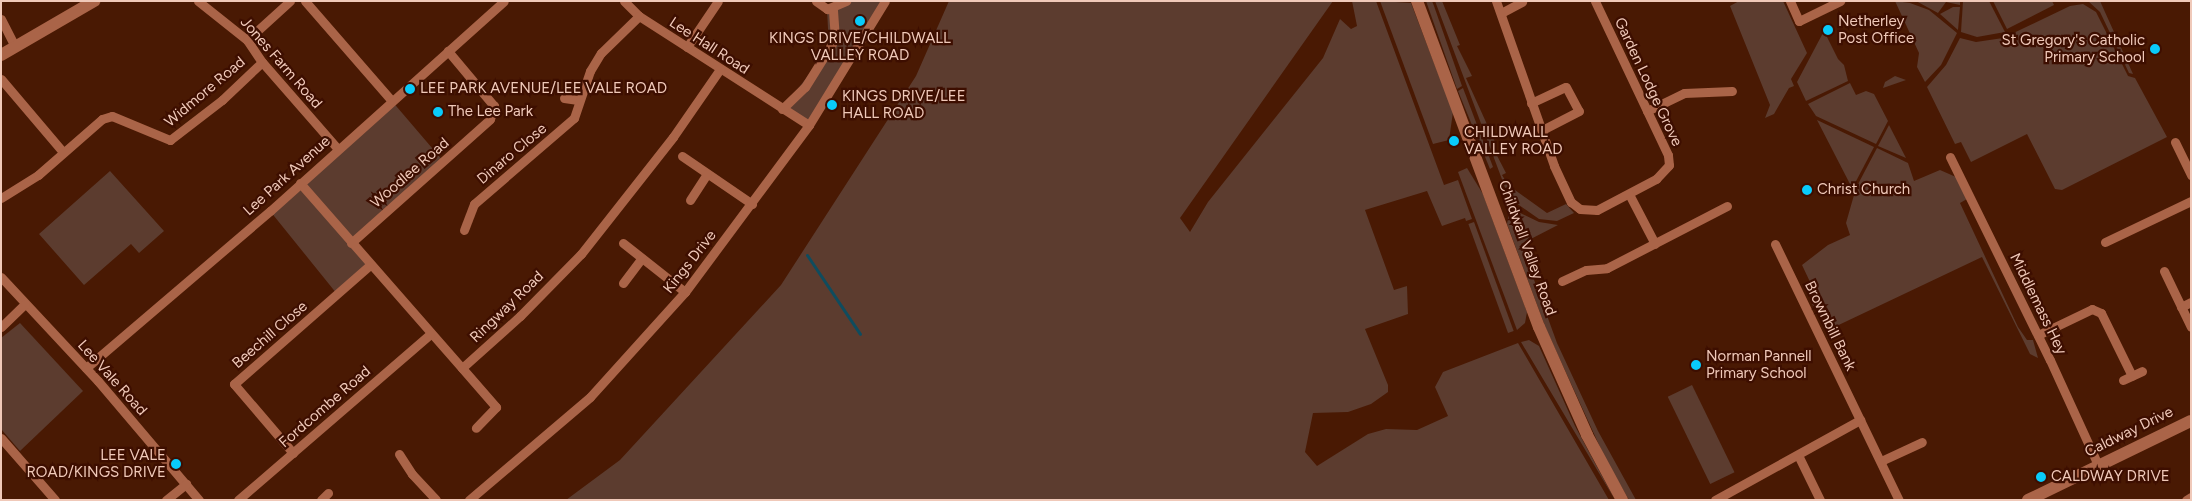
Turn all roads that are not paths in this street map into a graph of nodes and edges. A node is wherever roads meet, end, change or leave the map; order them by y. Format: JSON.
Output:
{"nodes":[{"id":1,"x":94,"y":1,"type":"edge"},
{"id":2,"x":198,"y":1,"type":"edge"},
{"id":3,"x":290,"y":1,"type":"edge"},
{"id":4,"x":305,"y":1,"type":"edge"},
{"id":5,"x":504,"y":1,"type":"edge"},
{"id":6,"x":624,"y":1,"type":"edge"},
{"id":7,"x":718,"y":1,"type":"edge"},
{"id":8,"x":816,"y":1,"type":"edge"},
{"id":9,"x":846,"y":1,"type":"edge"},
{"id":10,"x":885,"y":1,"type":"edge"},
{"id":11,"x":1417,"y":1,"type":"edge"},
{"id":12,"x":1496,"y":1,"type":"edge"},
{"id":13,"x":1595,"y":1,"type":"edge"},
{"id":14,"x":1790,"y":1,"type":"edge"},
{"id":15,"x":1840,"y":1,"type":"edge"},
{"id":16,"x":1522,"y":2,"type":"edge"},
{"id":17,"x":834,"y":7,"type":"junction"},
{"id":18,"x":1501,"y":13,"type":"junction"},
{"id":19,"x":638,"y":16,"type":"junction"},
{"id":20,"x":1,"y":19,"type":"edge"},
{"id":21,"x":247,"y":40,"type":"junction"},
{"id":22,"x":15,"y":47,"type":"junction"},
{"id":23,"x":687,"y":47,"type":"junction"},
{"id":24,"x":448,"y":51,"type":"junction"},
{"id":25,"x":1,"y":54,"type":"edge"},
{"id":26,"x":262,"y":62,"type":"junction"},
{"id":27,"x":720,"y":69,"type":"junction"},
{"id":28,"x":1,"y":79,"type":"edge"},
{"id":29,"x":1732,"y":91,"type":"dead end"},
{"id":30,"x":564,"y":98,"type":"dead end"},
{"id":31,"x":391,"y":100,"type":"junction"},
{"id":32,"x":578,"y":100,"type":"junction"},
{"id":33,"x":1531,"y":102,"type":"junction"},
{"id":34,"x":782,"y":109,"type":"junction"},
{"id":35,"x":1647,"y":111,"type":"junction"},
{"id":36,"x":810,"y":125,"type":"junction"},
{"id":37,"x":1542,"y":130,"type":"junction"},
{"id":38,"x":2175,"y":142,"type":"dead end"},
{"id":39,"x":338,"y":148,"type":"junction"},
{"id":40,"x":62,"y":151,"type":"junction"},
{"id":41,"x":682,"y":156,"type":"dead end"},
{"id":42,"x":1950,"y":157,"type":"dead end"},
{"id":43,"x":707,"y":174,"type":"junction"},
{"id":44,"x":2191,"y":175,"type":"edge"},
{"id":45,"x":300,"y":183,"type":"junction"},
{"id":46,"x":1630,"y":194,"type":"junction"},
{"id":47,"x":1,"y":198,"type":"edge"},
{"id":48,"x":690,"y":200,"type":"dead end"},
{"id":49,"x":2191,"y":201,"type":"edge"},
{"id":50,"x":752,"y":204,"type":"junction"},
{"id":51,"x":1727,"y":206,"type":"dead end"},
{"id":52,"x":464,"y":230,"type":"dead end"},
{"id":53,"x":2105,"y":242,"type":"dead end"},
{"id":54,"x":351,"y":243,"type":"junction"},
{"id":55,"x":623,"y":243,"type":"dead end"},
{"id":56,"x":1655,"y":244,"type":"junction"},
{"id":57,"x":1775,"y":244,"type":"dead end"},
{"id":58,"x":642,"y":258,"type":"junction"},
{"id":59,"x":369,"y":266,"type":"junction"},
{"id":60,"x":2164,"y":271,"type":"dead end"},
{"id":61,"x":1,"y":277,"type":"edge"},
{"id":62,"x":1562,"y":281,"type":"dead end"},
{"id":63,"x":623,"y":283,"type":"dead end"},
{"id":64,"x":685,"y":292,"type":"junction"},
{"id":65,"x":2191,"y":302,"type":"edge"},
{"id":66,"x":26,"y":304,"type":"junction"},
{"id":67,"x":2181,"y":306,"type":"junction"},
{"id":68,"x":1,"y":327,"type":"edge"},
{"id":69,"x":2191,"y":327,"type":"edge"},
{"id":70,"x":430,"y":334,"type":"junction"},
{"id":71,"x":2038,"y":335,"type":"junction"},
{"id":72,"x":86,"y":368,"type":"junction"},
{"id":73,"x":462,"y":368,"type":"junction"},
{"id":74,"x":2142,"y":371,"type":"dead end"},
{"id":75,"x":2132,"y":376,"type":"junction"},
{"id":76,"x":2123,"y":380,"type":"dead end"},
{"id":77,"x":1860,"y":420,"type":"junction"},
{"id":78,"x":2191,"y":421,"type":"edge"},
{"id":79,"x":476,"y":428,"type":"dead end"},
{"id":80,"x":1,"y":438,"type":"edge"},
{"id":81,"x":1922,"y":442,"type":"dead end"},
{"id":82,"x":293,"y":453,"type":"junction"},
{"id":83,"x":399,"y":454,"type":"dead end"},
{"id":84,"x":1798,"y":455,"type":"junction"},
{"id":85,"x":1881,"y":461,"type":"junction"},
{"id":86,"x":2098,"y":465,"type":"junction"},
{"id":87,"x":186,"y":484,"type":"junction"},
{"id":88,"x":2191,"y":498,"type":"edge"},
{"id":89,"x":55,"y":500,"type":"edge"},
{"id":90,"x":166,"y":500,"type":"edge"},
{"id":91,"x":199,"y":500,"type":"edge"},
{"id":92,"x":238,"y":500,"type":"edge"},
{"id":93,"x":436,"y":500,"type":"edge"},
{"id":94,"x":469,"y":500,"type":"edge"},
{"id":95,"x":1622,"y":500,"type":"edge"},
{"id":96,"x":1715,"y":500,"type":"edge"},
{"id":97,"x":1820,"y":500,"type":"edge"},
{"id":98,"x":1899,"y":500,"type":"edge"},
{"id":99,"x":2028,"y":500,"type":"edge"},
{"id":100,"x":2186,"y":500,"type":"edge"}],
"edges":[{"from":1,"to":22,"type":"main road"},
{"from":2,"to":21,"type":"street","name":"Jones Farm Road"},
{"from":3,"to":21,"type":"street"},
{"from":4,"to":31,"type":"street"},
{"from":5,"to":24,"type":"street","name":"Lee Park Avenue"},
{"from":6,"to":19,"type":"street","name":"Lee Hall Road"},
{"from":7,"to":23,"type":"street"},
{"from":8,"to":17,"type":"street"},
{"from":9,"to":17,"type":"street"},
{"from":10,"to":36,"type":"street","name":"Kings Drive"},
{"from":11,"to":95,"type":"main road","name":"Childwall Valley Road"},
{"from":12,"to":18,"type":"street","name":"Garden Lodge Grove"},
{"from":13,"to":35,"type":"street","name":"Garden Lodge Grove"},
{"from":14,"to":15,"type":"street"},
{"from":16,"to":18,"type":"street"},
{"from":17,"to":34,"type":"street"},
{"from":18,"to":33,"type":"street","name":"Garden Lodge Grove"},
{"from":19,"to":23,"type":"street","name":"Lee Hall Road"},
{"from":19,"to":32,"type":"street","name":"Dinaro Close"},
{"from":20,"to":22,"type":"street"},
{"from":21,"to":26,"type":"street","name":"Jones Farm Road"},
{"from":22,"to":25,"type":"main road"},
{"from":23,"to":27,"type":"street","name":"Lee Hall Road"},
{"from":24,"to":31,"type":"street","name":"Lee Park Avenue"},
{"from":24,"to":54,"type":"street","name":"Woodlee Road"},
{"from":26,"to":39,"type":"street","name":"Jones Farm Road"},
{"from":26,"to":40,"type":"street","name":"Widmore Road"},
{"from":27,"to":34,"type":"street","name":"Lee Hall Road"},
{"from":27,"to":73,"type":"street","name":"Ringway Road"},
{"from":28,"to":40,"type":"street"},
{"from":29,"to":35,"type":"street"},
{"from":30,"to":32,"type":"street"},
{"from":31,"to":39,"type":"street","name":"Lee Park Avenue"},
{"from":32,"to":52,"type":"street","name":"Dinaro Close"},
{"from":33,"to":37,"type":"street","name":"Garden Lodge Grove"},
{"from":33,"to":37,"type":"street"},
{"from":34,"to":36,"type":"street","name":"Lee Hall Road"},
{"from":35,"to":46,"type":"street","name":"Garden Lodge Grove"},
{"from":36,"to":50,"type":"street","name":"Kings Drive"},
{"from":37,"to":46,"type":"street","name":"Garden Lodge Grove"},
{"from":38,"to":44,"type":"street"},
{"from":39,"to":45,"type":"street","name":"Lee Park Avenue"},
{"from":40,"to":47,"type":"street","name":"Widmore Road"},
{"from":41,"to":43,"type":"street"},
{"from":42,"to":71,"type":"street","name":"Middlemass Hey"},
{"from":43,"to":48,"type":"street"},
{"from":43,"to":50,"type":"street"},
{"from":45,"to":54,"type":"street"},
{"from":45,"to":72,"type":"street","name":"Lee Park Avenue"},
{"from":46,"to":56,"type":"street"},
{"from":49,"to":53,"type":"street"},
{"from":50,"to":64,"type":"street","name":"Kings Drive"},
{"from":51,"to":56,"type":"street"},
{"from":54,"to":59,"type":"street"},
{"from":55,"to":58,"type":"street"},
{"from":56,"to":62,"type":"street"},
{"from":57,"to":77,"type":"street","name":"Brownbill Bank"},
{"from":58,"to":63,"type":"street"},
{"from":58,"to":64,"type":"street"},
{"from":59,"to":70,"type":"street"},
{"from":59,"to":82,"type":"street","name":"Beechill Close"},
{"from":60,"to":67,"type":"street"},
{"from":61,"to":66,"type":"street","name":"Lee Vale Road"},
{"from":64,"to":94,"type":"street","name":"Kings Drive"},
{"from":65,"to":67,"type":"street"},
{"from":66,"to":68,"type":"street"},
{"from":66,"to":72,"type":"street","name":"Lee Vale Road"},
{"from":67,"to":69,"type":"street"},
{"from":70,"to":73,"type":"street"},
{"from":70,"to":82,"type":"street","name":"Fordcombe Road"},
{"from":71,"to":75,"type":"street"},
{"from":71,"to":86,"type":"street","name":"Middlemass Hey"},
{"from":72,"to":87,"type":"street","name":"Lee Vale Road"},
{"from":73,"to":79,"type":"street"},
{"from":74,"to":75,"type":"street"},
{"from":75,"to":76,"type":"street"},
{"from":77,"to":84,"type":"street"},
{"from":77,"to":85,"type":"street","name":"Brownbill Bank"},
{"from":78,"to":86,"type":"main road","name":"Caldway Drive"},
{"from":80,"to":89,"type":"street"},
{"from":81,"to":85,"type":"street"},
{"from":82,"to":92,"type":"street","name":"Fordcombe Road"},
{"from":83,"to":93,"type":"street"},
{"from":84,"to":96,"type":"street"},
{"from":84,"to":97,"type":"street"},
{"from":85,"to":98,"type":"street","name":"Brownbill Bank"},
{"from":86,"to":99,"type":"main road","name":"Caldway Drive"},
{"from":87,"to":90,"type":"street"},
{"from":87,"to":91,"type":"street","name":"Lee Vale Road"},
{"from":88,"to":100,"type":"street"}]}
